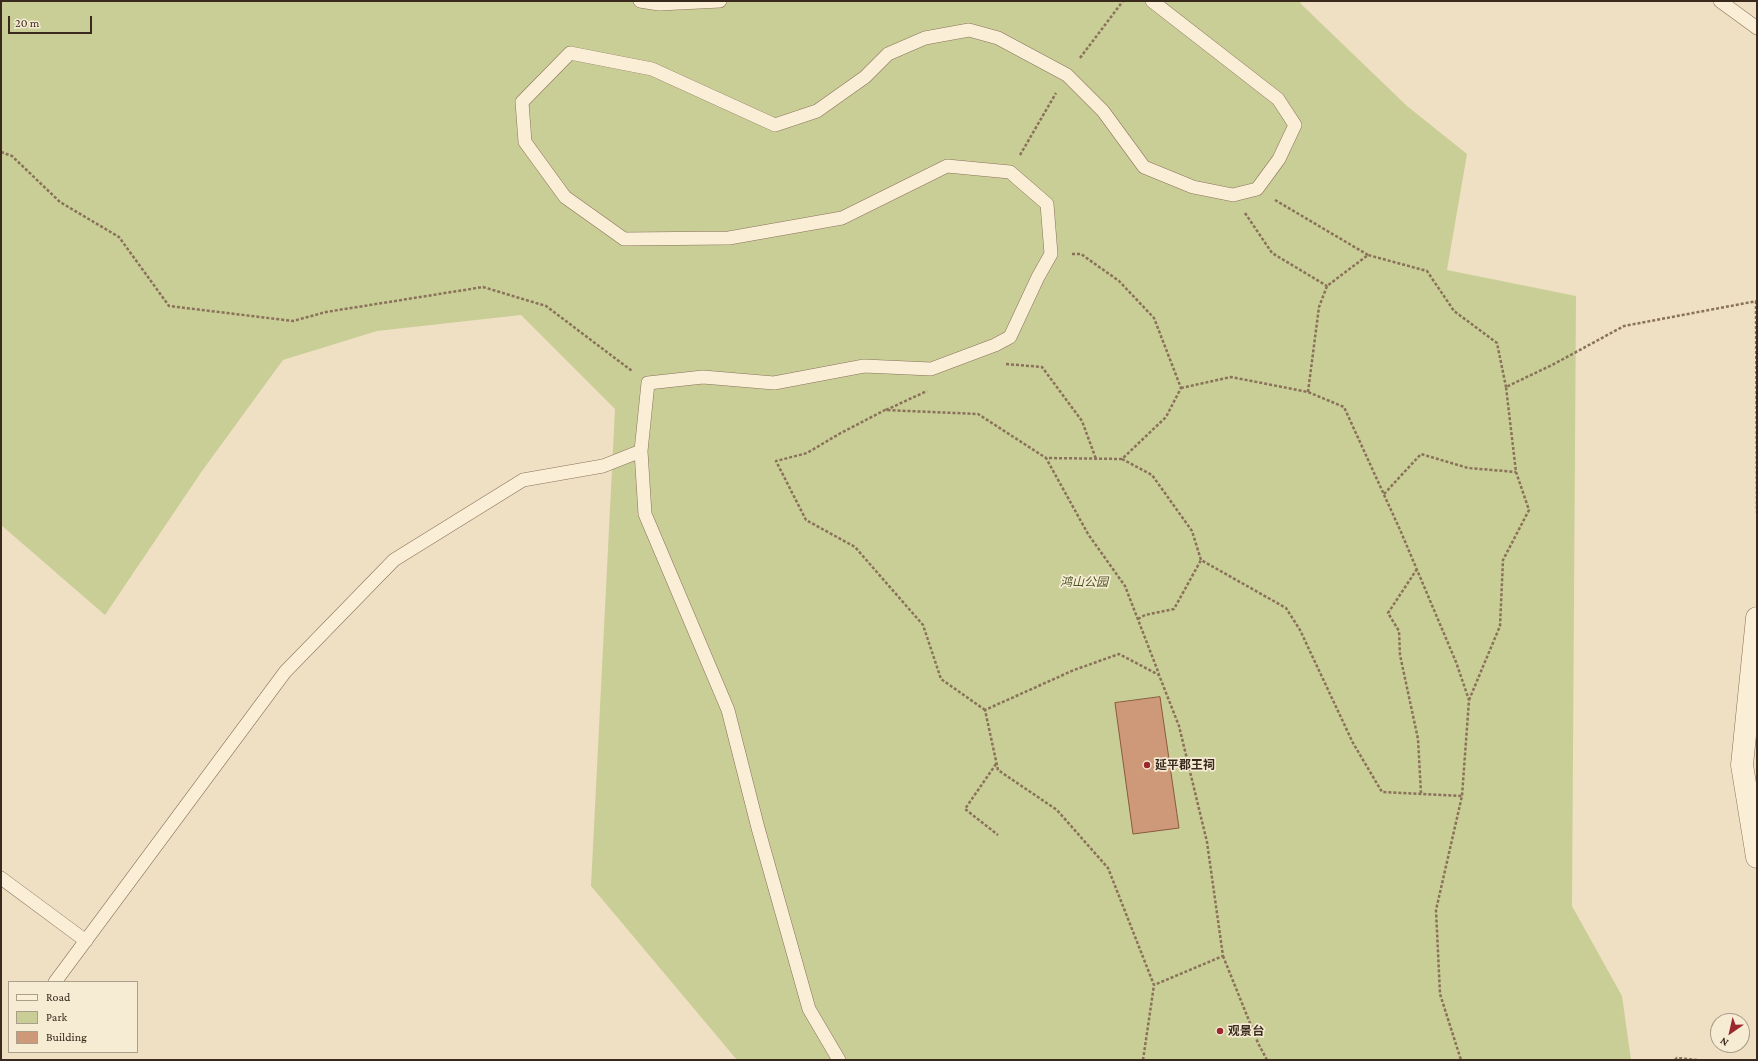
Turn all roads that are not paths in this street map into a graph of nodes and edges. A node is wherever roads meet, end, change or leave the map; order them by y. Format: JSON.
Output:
{"nodes":[{"id":1,"x":640,"y":1,"type":"edge"},
{"id":2,"x":720,"y":1,"type":"edge"},
{"id":3,"x":1152,"y":1,"type":"edge"},
{"id":4,"x":1720,"y":1,"type":"edge"},
{"id":5,"x":1757,"y":28,"type":"edge"},
{"id":6,"x":642,"y":451,"type":"junction"},
{"id":7,"x":1757,"y":618,"type":"edge"},
{"id":8,"x":1757,"y":857,"type":"edge"},
{"id":9,"x":1,"y":878,"type":"edge"},
{"id":10,"x":86,"y":940,"type":"junction"},
{"id":11,"x":56,"y":981,"type":"edge"},
{"id":12,"x":839,"y":1060,"type":"edge"}],
"edges":[{"from":1,"to":2,"type":"lane"},
{"from":3,"to":6,"type":"lane"},
{"from":4,"to":5,"type":"lane"},
{"from":6,"to":10,"type":"lane"},
{"from":6,"to":12,"type":"lane"},
{"from":7,"to":8,"type":"street"},
{"from":9,"to":10,"type":"lane"},
{"from":10,"to":11,"type":"lane"}]}
